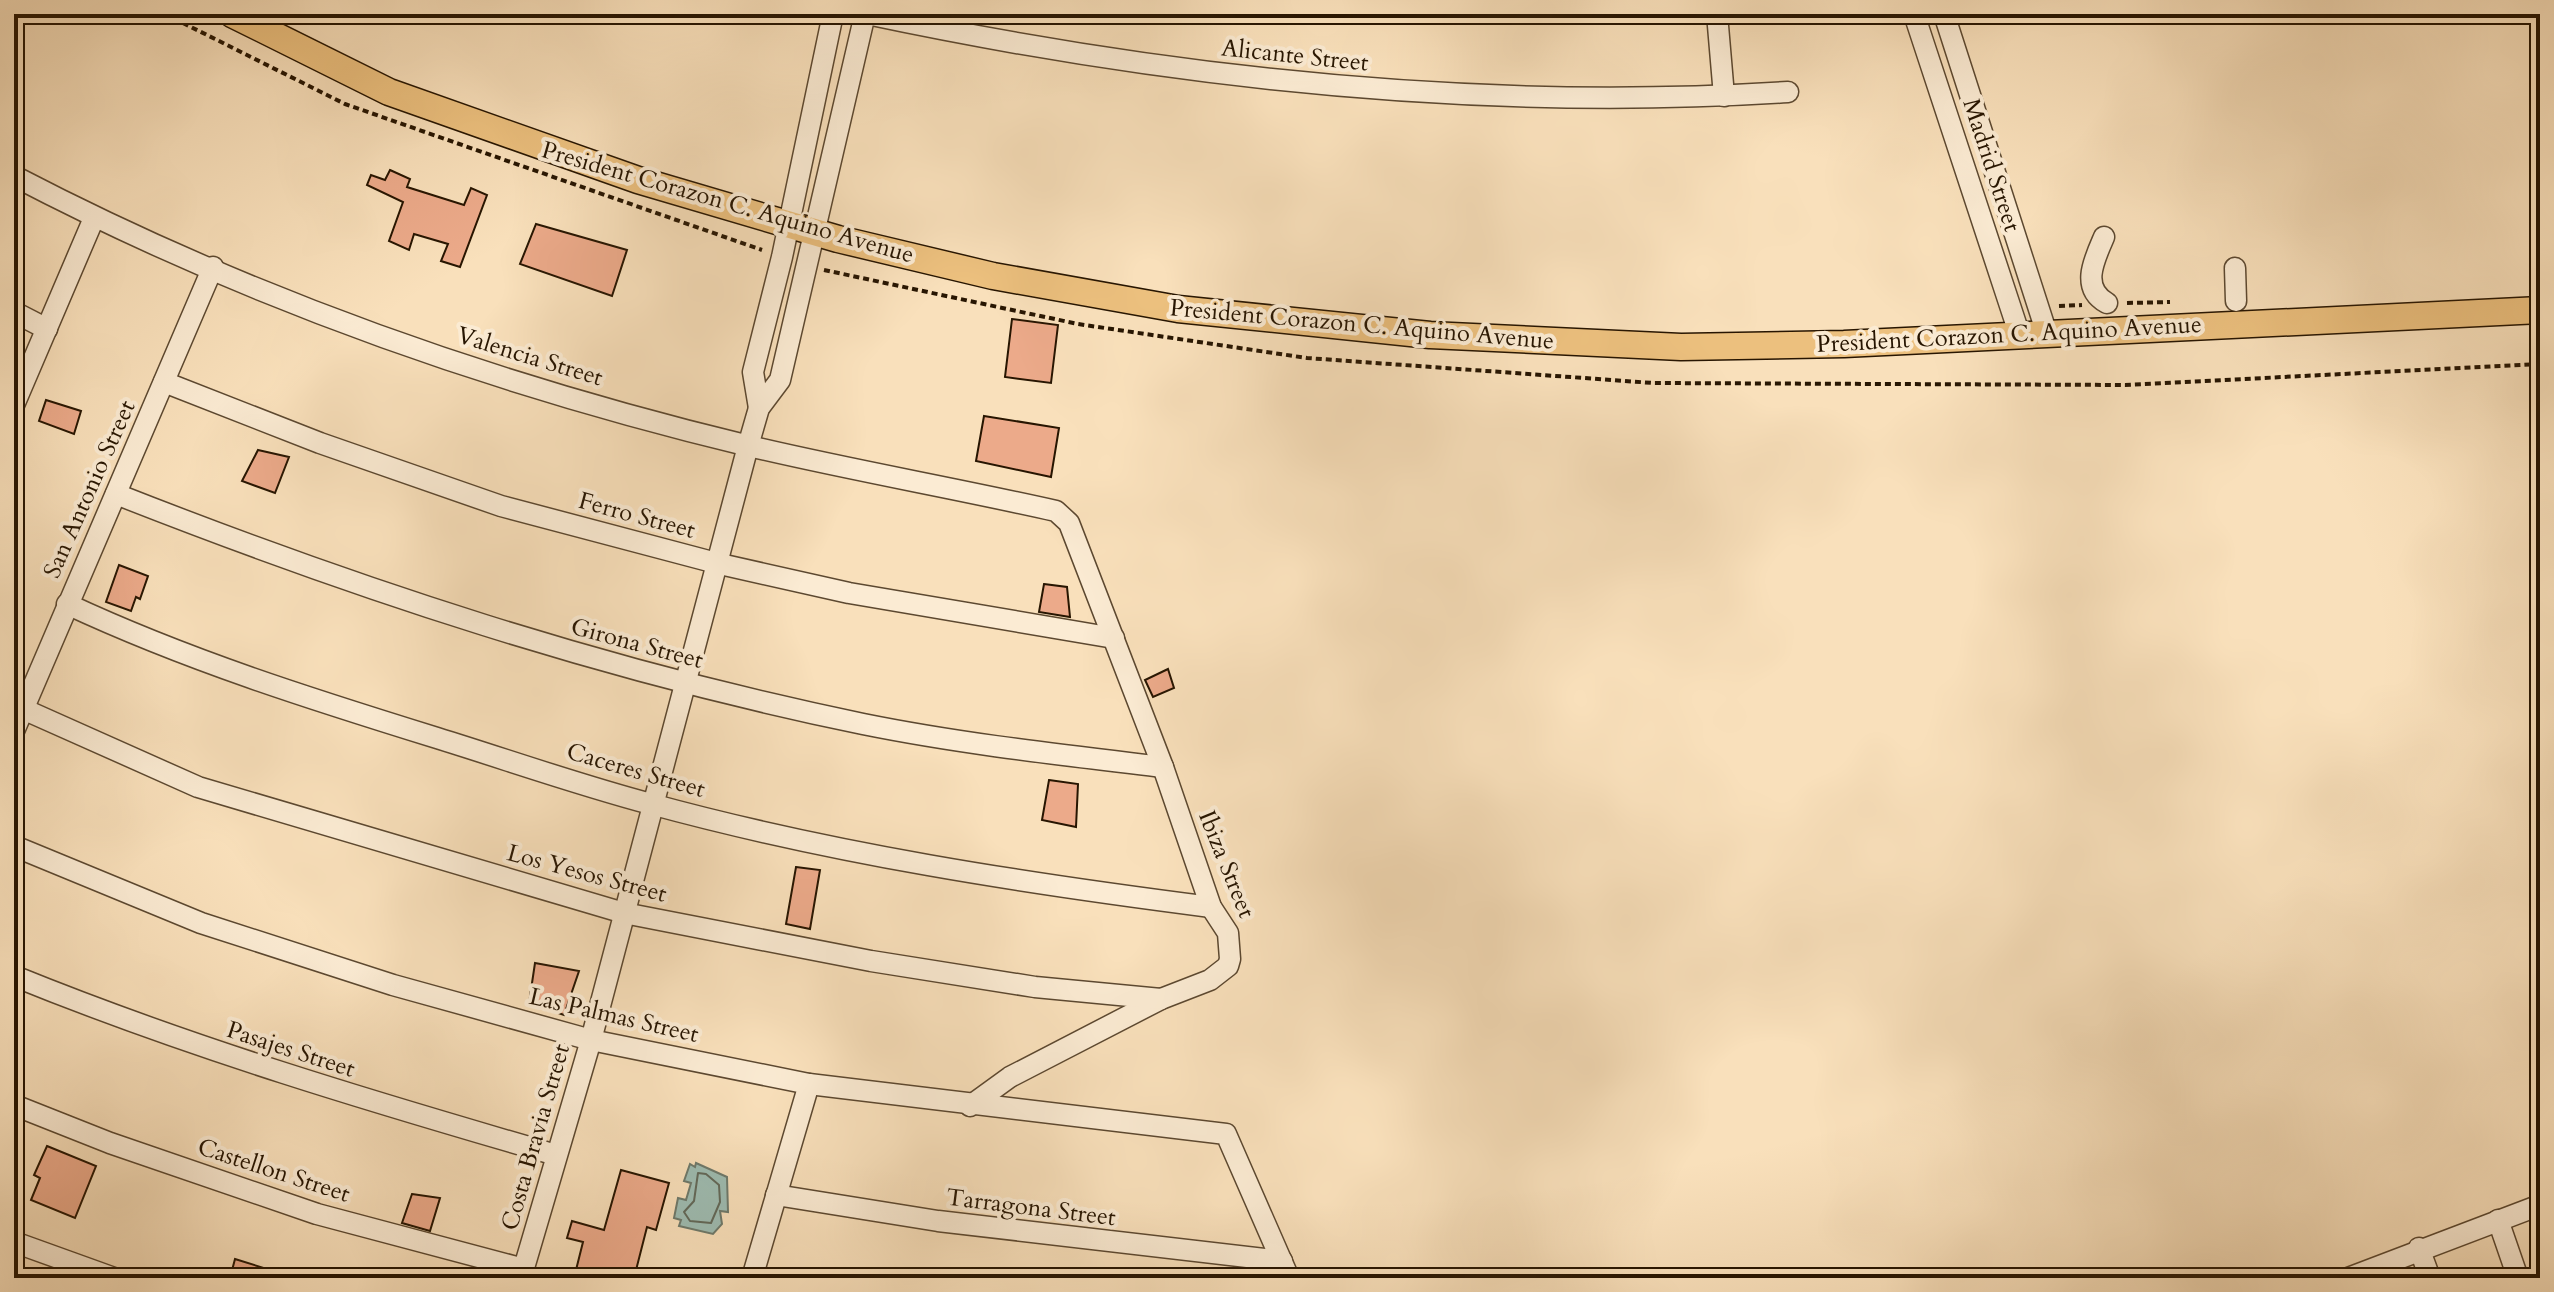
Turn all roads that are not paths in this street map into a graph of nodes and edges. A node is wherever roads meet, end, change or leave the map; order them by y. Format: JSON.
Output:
{"nodes":[{"id":1,"x":232,"y":14,"type":"edge"},
{"id":2,"x":833,"y":14,"type":"edge"},
{"id":3,"x":866,"y":14,"type":"edge"},
{"id":4,"x":1717,"y":14,"type":"edge"},
{"id":5,"x":1914,"y":14,"type":"edge"},
{"id":6,"x":1944,"y":14,"type":"edge"},
{"id":7,"x":1788,"y":92,"type":"dead end"},
{"id":8,"x":1724,"y":96,"type":"junction"},
{"id":9,"x":14,"y":176,"type":"edge"},
{"id":10,"x":94,"y":218,"type":"junction"},
{"id":11,"x":789,"y":224,"type":"junction"},
{"id":12,"x":816,"y":233,"type":"junction"},
{"id":13,"x":2104,"y":237,"type":"dead end"},
{"id":14,"x":213,"y":267,"type":"junction"},
{"id":15,"x":2235,"y":268,"type":"dead end"},
{"id":16,"x":2236,"y":301,"type":"dead end"},
{"id":17,"x":2107,"y":303,"type":"dead end"},
{"id":18,"x":14,"y":312,"type":"edge"},
{"id":19,"x":2538,"y":313,"type":"edge"},
{"id":20,"x":47,"y":329,"type":"junction"},
{"id":21,"x":2046,"y":331,"type":"junction"},
{"id":22,"x":2019,"y":333,"type":"junction"},
{"id":23,"x":164,"y":382,"type":"junction"},
{"id":24,"x":14,"y":405,"type":"edge"},
{"id":25,"x":759,"y":408,"type":"junction"},
{"id":26,"x":748,"y":446,"type":"junction"},
{"id":27,"x":116,"y":494,"type":"junction"},
{"id":28,"x":1056,"y":511,"type":"joint"},
{"id":29,"x":720,"y":564,"type":"junction"},
{"id":30,"x":67,"y":604,"type":"junction"},
{"id":31,"x":1114,"y":638,"type":"junction"},
{"id":32,"x":687,"y":684,"type":"junction"},
{"id":33,"x":23,"y":709,"type":"junction"},
{"id":34,"x":14,"y":731,"type":"edge"},
{"id":35,"x":1163,"y":767,"type":"junction"},
{"id":36,"x":652,"y":805,"type":"junction"},
{"id":37,"x":14,"y":846,"type":"edge"},
{"id":38,"x":1211,"y":907,"type":"junction"},
{"id":39,"x":624,"y":913,"type":"junction"},
{"id":40,"x":14,"y":976,"type":"edge"},
{"id":41,"x":1161,"y":999,"type":"junction"},
{"id":42,"x":591,"y":1040,"type":"junction"},
{"id":43,"x":809,"y":1084,"type":"junction"},
{"id":44,"x":14,"y":1105,"type":"edge"},
{"id":45,"x":970,"y":1106,"type":"junction"},
{"id":46,"x":556,"y":1155,"type":"junction"},
{"id":47,"x":776,"y":1195,"type":"junction"},
{"id":48,"x":2540,"y":1205,"type":"edge"},
{"id":49,"x":2498,"y":1220,"type":"junction"},
{"id":50,"x":14,"y":1242,"type":"edge"},
{"id":51,"x":2419,"y":1248,"type":"junction"},
{"id":52,"x":1285,"y":1269,"type":"edge"},
{"id":53,"x":522,"y":1274,"type":"edge"},
{"id":54,"x":114,"y":1278,"type":"edge"},
{"id":55,"x":752,"y":1278,"type":"edge"},
{"id":56,"x":2348,"y":1278,"type":"edge"},
{"id":57,"x":2430,"y":1278,"type":"edge"},
{"id":58,"x":2518,"y":1278,"type":"edge"}],
"edges":[{"from":1,"to":11,"type":"main road","name":"President Corazon C. Aquino Avenue"},
{"from":2,"to":11,"type":"street","name":"Costa Bravia Street"},
{"from":3,"to":8,"type":"street","name":"Alicante Street"},
{"from":3,"to":12,"type":"street","name":"Costa Bravia Street"},
{"from":4,"to":8,"type":"street"},
{"from":5,"to":22,"type":"street","name":"Madrid Street"},
{"from":6,"to":21,"type":"street","name":"Madrid Street"},
{"from":7,"to":8,"type":"street","name":"Alicante Street"},
{"from":9,"to":10,"type":"street","name":"Valencia Street"},
{"from":10,"to":14,"type":"street","name":"Valencia Street"},
{"from":10,"to":20,"type":"street"},
{"from":11,"to":12,"type":"main road","name":"President Corazon C. Aquino Avenue"},
{"from":11,"to":25,"type":"street","name":"Costa Bravia Street"},
{"from":12,"to":22,"type":"main road","name":"President Corazon C. Aquino Avenue"},
{"from":12,"to":25,"type":"street","name":"Costa Bravia Street"},
{"from":13,"to":17,"type":"street"},
{"from":14,"to":23,"type":"street","name":"San Antonio Street"},
{"from":14,"to":26,"type":"street","name":"Valencia Street"},
{"from":15,"to":16,"type":"street"},
{"from":18,"to":20,"type":"street"},
{"from":19,"to":21,"type":"main road","name":"President Corazon C. Aquino Avenue"},
{"from":20,"to":24,"type":"street"},
{"from":21,"to":22,"type":"main road","name":"President Corazon C. Aquino Avenue"},
{"from":23,"to":27,"type":"street","name":"San Antonio Street"},
{"from":23,"to":29,"type":"street","name":"Ferro Street"},
{"from":25,"to":26,"type":"street","name":"Costa Bravia Street"},
{"from":26,"to":28,"type":"street","name":"Valencia Street"},
{"from":26,"to":29,"type":"street","name":"Costa Bravia Street"},
{"from":27,"to":30,"type":"street","name":"San Antonio Street"},
{"from":27,"to":32,"type":"street","name":"Girona Street"},
{"from":28,"to":31,"type":"street","name":"Ibiza Street"},
{"from":29,"to":31,"type":"street","name":"Ferro Street"},
{"from":29,"to":32,"type":"street","name":"Costa Bravia Street"},
{"from":30,"to":33,"type":"street","name":"San Antonio Street"},
{"from":30,"to":36,"type":"street","name":"Caceres Street"},
{"from":31,"to":35,"type":"street","name":"Ibiza Street"},
{"from":32,"to":35,"type":"street","name":"Girona Street"},
{"from":32,"to":36,"type":"street","name":"Costa Bravia Street"},
{"from":33,"to":34,"type":"street","name":"San Antonio Street"},
{"from":33,"to":39,"type":"street","name":"Los Yesos Street"},
{"from":35,"to":38,"type":"street","name":"Ibiza Street"},
{"from":36,"to":38,"type":"street","name":"Caceres Street"},
{"from":36,"to":39,"type":"street","name":"Costa Bravia Street"},
{"from":37,"to":42,"type":"street","name":"Las Palmas Street"},
{"from":38,"to":41,"type":"street","name":"Ibiza Street"},
{"from":39,"to":41,"type":"street","name":"Los Yesos Street"},
{"from":39,"to":42,"type":"street","name":"Costa Bravia Street"},
{"from":40,"to":46,"type":"street","name":"Pasajes Street"},
{"from":41,"to":45,"type":"street","name":"Ibiza Street"},
{"from":42,"to":43,"type":"street","name":"Las Palmas Street"},
{"from":42,"to":46,"type":"street","name":"Costa Bravia Street"},
{"from":43,"to":45,"type":"street","name":"Las Palmas Street"},
{"from":43,"to":47,"type":"street"},
{"from":44,"to":53,"type":"street","name":"Castellon Street"},
{"from":45,"to":52,"type":"street","name":"Las Palmas Street"},
{"from":46,"to":53,"type":"street","name":"Costa Bravia Street"},
{"from":47,"to":52,"type":"street","name":"Tarragona Street"},
{"from":47,"to":55,"type":"street"},
{"from":48,"to":49,"type":"street"},
{"from":49,"to":51,"type":"street"},
{"from":49,"to":58,"type":"street"},
{"from":50,"to":54,"type":"street"},
{"from":51,"to":56,"type":"street"},
{"from":51,"to":57,"type":"street"}]}
